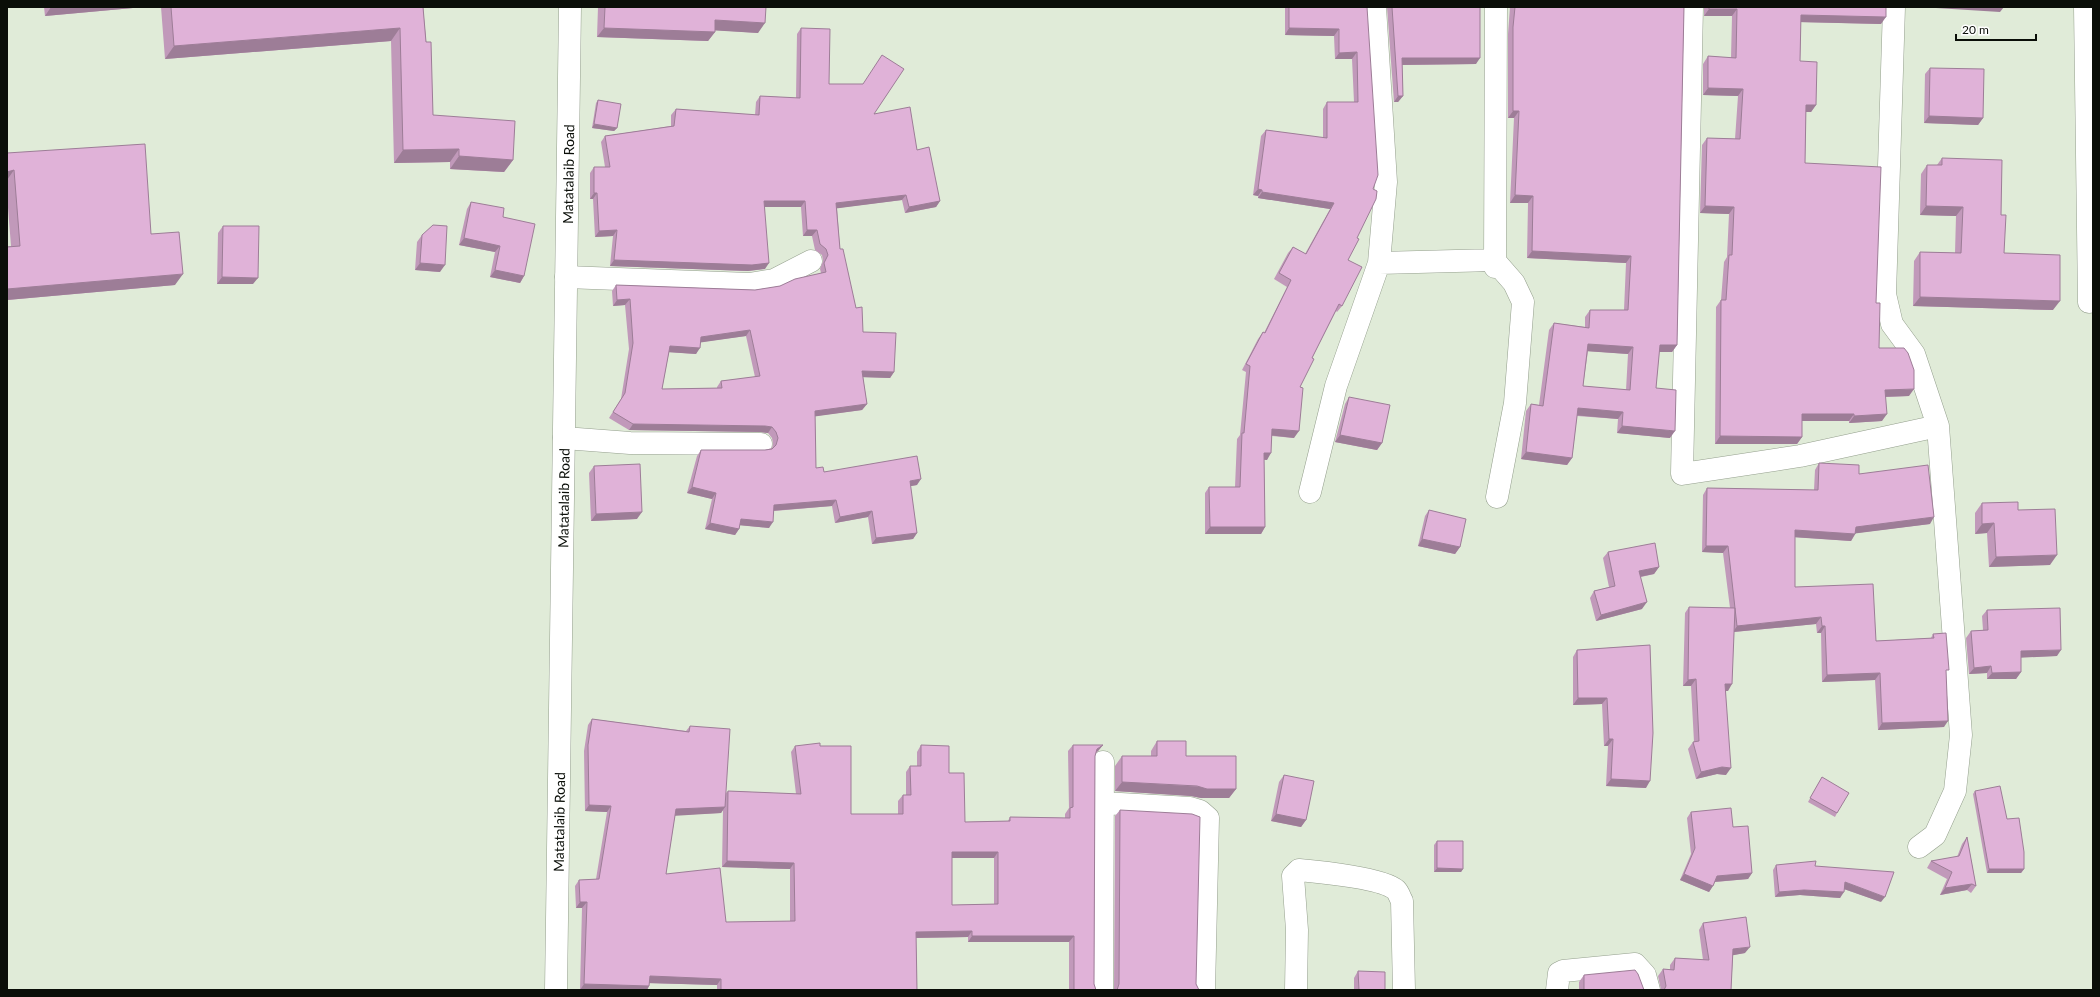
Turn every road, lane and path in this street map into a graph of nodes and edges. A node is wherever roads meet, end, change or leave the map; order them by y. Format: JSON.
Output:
{"nodes":[{"id":1,"x":570,"y":7,"type":"edge"},
{"id":2,"x":1374,"y":7,"type":"edge"},
{"id":3,"x":1496,"y":7,"type":"edge"},
{"id":4,"x":1692,"y":7,"type":"edge"},
{"id":5,"x":1894,"y":7,"type":"edge"},
{"id":6,"x":2085,"y":7,"type":"edge"},
{"id":7,"x":811,"y":261,"type":"dead end"},
{"id":8,"x":1379,"y":263,"type":"junction"},
{"id":9,"x":1494,"y":264,"type":"junction"},
{"id":10,"x":566,"y":277,"type":"junction"},
{"id":11,"x":2089,"y":302,"type":"dead end"},
{"id":12,"x":1938,"y":426,"type":"junction"},
{"id":13,"x":564,"y":438,"type":"junction"},
{"id":14,"x":761,"y":444,"type":"dead end"},
{"id":15,"x":1310,"y":492,"type":"dead end"},
{"id":16,"x":1497,"y":497,"type":"dead end"},
{"id":17,"x":1103,"y":762,"type":"dead end"},
{"id":18,"x":1103,"y":803,"type":"junction"},
{"id":19,"x":1919,"y":847,"type":"dead end"},
{"id":20,"x":556,"y":990,"type":"edge"},
{"id":21,"x":1102,"y":990,"type":"edge"},
{"id":22,"x":1204,"y":990,"type":"edge"},
{"id":23,"x":1296,"y":990,"type":"edge"},
{"id":24,"x":1404,"y":990,"type":"edge"},
{"id":25,"x":1557,"y":990,"type":"edge"},
{"id":26,"x":1649,"y":990,"type":"edge"}],
"edges":[{"from":1,"to":10,"type":"street","name":"Matatalaib Road"},
{"from":2,"to":8,"type":"street"},
{"from":3,"to":9,"type":"street"},
{"from":4,"to":12,"type":"street"},
{"from":5,"to":12,"type":"street"},
{"from":6,"to":11,"type":"street"},
{"from":7,"to":10,"type":"street"},
{"from":8,"to":9,"type":"street"},
{"from":8,"to":15,"type":"street"},
{"from":9,"to":16,"type":"street"},
{"from":10,"to":13,"type":"street","name":"Matatalaib Road"},
{"from":12,"to":19,"type":"street"},
{"from":13,"to":14,"type":"street"},
{"from":13,"to":20,"type":"street","name":"Matatalaib Road"},
{"from":17,"to":18,"type":"street"},
{"from":18,"to":21,"type":"street"},
{"from":18,"to":22,"type":"street"},
{"from":23,"to":24,"type":"street"},
{"from":25,"to":26,"type":"street"}]}
